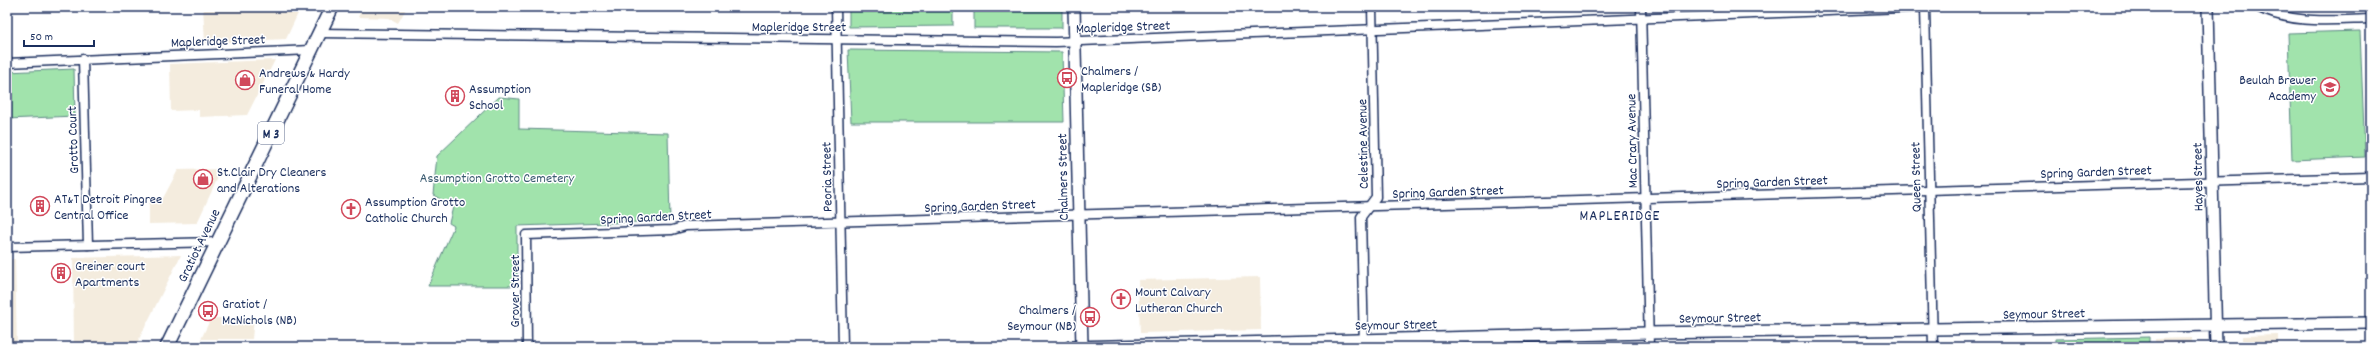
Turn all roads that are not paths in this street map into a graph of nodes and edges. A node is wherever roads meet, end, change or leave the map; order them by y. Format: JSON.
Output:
{"nodes":[{"id":1,"x":332,"y":7,"type":"edge"},
{"id":2,"x":836,"y":7,"type":"edge"},
{"id":3,"x":1074,"y":7,"type":"edge"},
{"id":4,"x":1372,"y":7,"type":"edge"},
{"id":5,"x":1641,"y":7,"type":"edge"},
{"id":6,"x":1925,"y":7,"type":"edge"},
{"id":7,"x":2208,"y":7,"type":"edge"},
{"id":8,"x":2257,"y":7,"type":"edge"},
{"id":9,"x":2371,"y":19,"type":"edge"},
{"id":10,"x":1641,"y":20,"type":"junction"},
{"id":11,"x":1373,"y":30,"type":"junction"},
{"id":12,"x":319,"y":33,"type":"junction"},
{"id":13,"x":836,"y":40,"type":"junction"},
{"id":14,"x":1075,"y":41,"type":"junction"},
{"id":15,"x":311,"y":50,"type":"junction"},
{"id":16,"x":83,"y":59,"type":"junction"},
{"id":17,"x":7,"y":63,"type":"edge"},
{"id":18,"x":2371,"y":177,"type":"edge"},
{"id":19,"x":2212,"y":181,"type":"junction"},
{"id":20,"x":1929,"y":189,"type":"junction"},
{"id":21,"x":1645,"y":198,"type":"junction"},
{"id":22,"x":1368,"y":207,"type":"junction"},
{"id":23,"x":1078,"y":215,"type":"junction"},
{"id":24,"x":840,"y":222,"type":"junction"},
{"id":25,"x":526,"y":235,"type":"joint"},
{"id":26,"x":218,"y":242,"type":"junction"},
{"id":27,"x":88,"y":245,"type":"junction"},
{"id":28,"x":7,"y":247,"type":"edge"},
{"id":29,"x":2371,"y":323,"type":"edge"},
{"id":30,"x":2216,"y":325,"type":"junction"},
{"id":31,"x":1932,"y":329,"type":"junction"},
{"id":32,"x":1648,"y":333,"type":"junction"},
{"id":33,"x":1364,"y":344,"type":"edge"},
{"id":34,"x":167,"y":347,"type":"edge"},
{"id":35,"x":527,"y":347,"type":"edge"},
{"id":36,"x":843,"y":347,"type":"edge"},
{"id":37,"x":1070,"y":347,"type":"edge"},
{"id":38,"x":1082,"y":347,"type":"edge"},
{"id":39,"x":1649,"y":347,"type":"edge"},
{"id":40,"x":1933,"y":347,"type":"edge"},
{"id":41,"x":2216,"y":347,"type":"edge"}],
"edges":[{"from":1,"to":12,"type":"main road","name":"Gratiot Avenue","number":"M 3"},
{"from":2,"to":13,"type":"street","name":"Peoria Street"},
{"from":3,"to":14,"type":"street","name":"Chalmers Street"},
{"from":4,"to":11,"type":"street","name":"Celestine Avenue"},
{"from":5,"to":10,"type":"street","name":"Mac Crary Avenue"},
{"from":6,"to":10,"type":"street","name":"Mapleridge Street"},
{"from":6,"to":20,"type":"street","name":"Queen Street"},
{"from":7,"to":19,"type":"street","name":"Hayes Street"},
{"from":8,"to":9,"type":"street"},
{"from":10,"to":11,"type":"street","name":"Mapleridge Street"},
{"from":10,"to":21,"type":"street","name":"Mac Crary Avenue"},
{"from":11,"to":14,"type":"street","name":"Mapleridge Street"},
{"from":11,"to":22,"type":"street","name":"Celestine Avenue"},
{"from":12,"to":13,"type":"street","name":"Mapleridge Street"},
{"from":12,"to":15,"type":"main road","name":"Gratiot Avenue","number":"M 3"},
{"from":13,"to":14,"type":"street","name":"Mapleridge Street"},
{"from":13,"to":24,"type":"street","name":"Peoria Street"},
{"from":14,"to":23,"type":"street","name":"Chalmers Street"},
{"from":15,"to":16,"type":"street","name":"Mapleridge Street"},
{"from":15,"to":26,"type":"main road","name":"Gratiot Avenue","number":"M 3"},
{"from":16,"to":17,"type":"street","name":"Mapleridge Street"},
{"from":16,"to":27,"type":"street","name":"Grotto Court"},
{"from":18,"to":19,"type":"street","name":"Spring Garden Street"},
{"from":19,"to":20,"type":"street","name":"Spring Garden Street"},
{"from":19,"to":30,"type":"street","name":"Hayes Street"},
{"from":20,"to":21,"type":"street","name":"Spring Garden Street"},
{"from":20,"to":31,"type":"street","name":"Queen Street"},
{"from":21,"to":22,"type":"street","name":"Spring Garden Street"},
{"from":21,"to":32,"type":"street","name":"Mac Crary Avenue"},
{"from":22,"to":23,"type":"street","name":"Spring Garden Street"},
{"from":22,"to":33,"type":"street","name":"Celestine Avenue"},
{"from":23,"to":24,"type":"street","name":"Spring Garden Street"},
{"from":23,"to":38,"type":"street","name":"Chalmers Street"},
{"from":24,"to":25,"type":"street","name":"Spring Garden Street"},
{"from":24,"to":36,"type":"street","name":"Peoria Street"},
{"from":25,"to":35,"type":"street","name":"Grover Street"},
{"from":26,"to":27,"type":"street"},
{"from":26,"to":34,"type":"main road","name":"Gratiot Avenue","number":"M 3"},
{"from":27,"to":28,"type":"street"},
{"from":29,"to":30,"type":"street","name":"Seymour Street"},
{"from":30,"to":31,"type":"street","name":"Seymour Street"},
{"from":30,"to":41,"type":"street","name":"Hayes Street"},
{"from":31,"to":32,"type":"street","name":"Seymour Street"},
{"from":31,"to":40,"type":"street","name":"Queen Street"},
{"from":32,"to":33,"type":"street","name":"Seymour Street"},
{"from":32,"to":39,"type":"street","name":"Mac Crary Avenue"},
{"from":33,"to":38,"type":"street","name":"Seymour Street"},
{"from":37,"to":38,"type":"street","name":"Seymour Street"}]}
